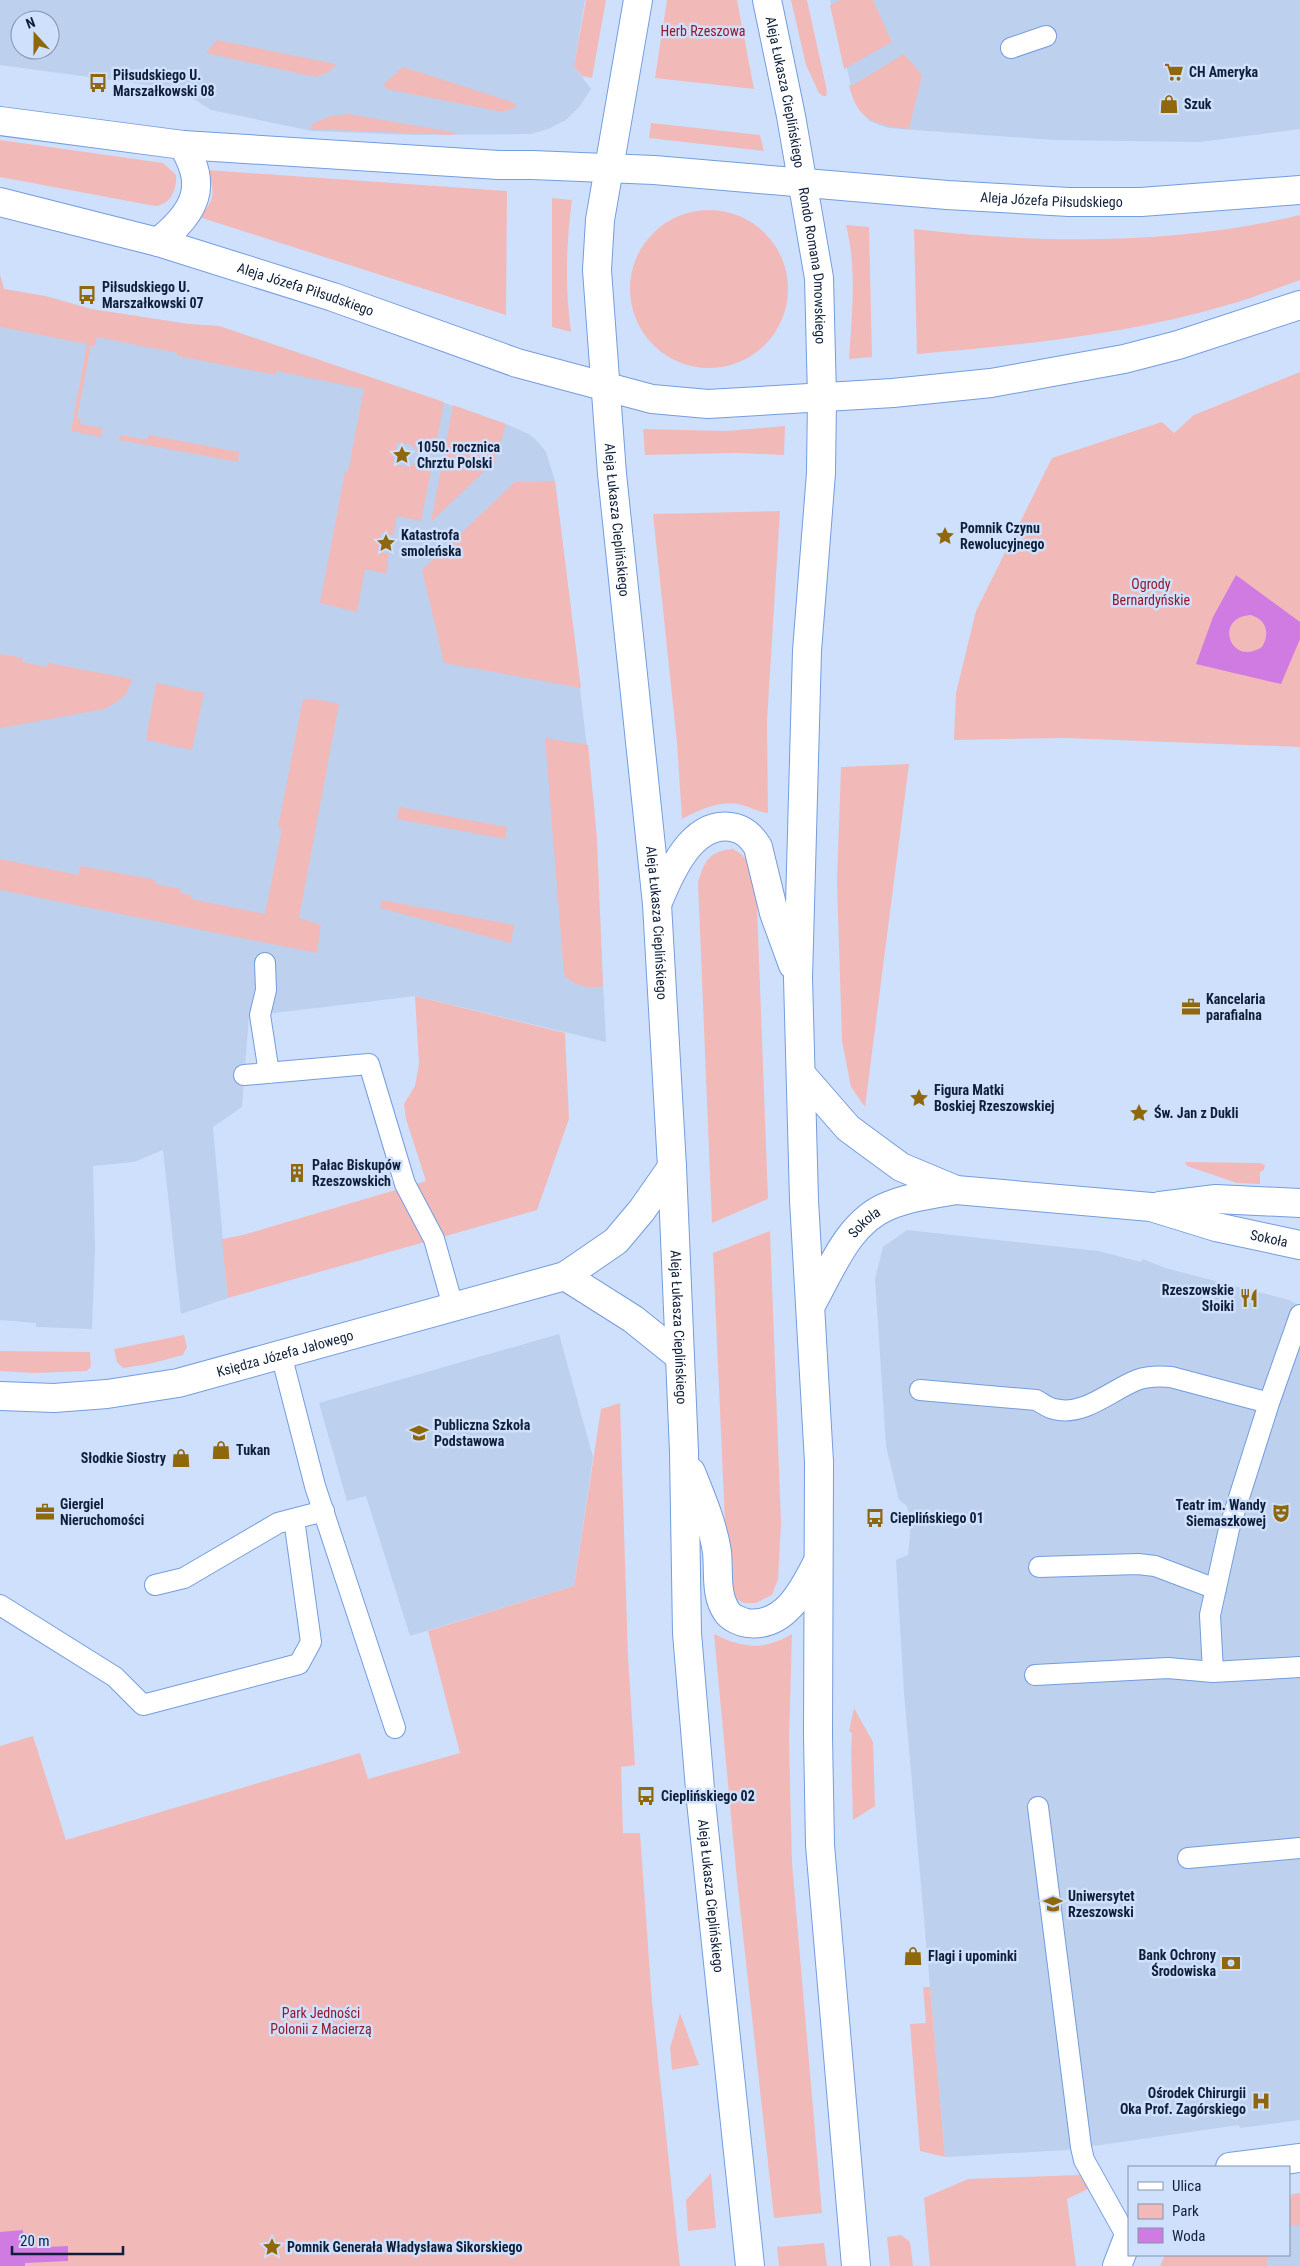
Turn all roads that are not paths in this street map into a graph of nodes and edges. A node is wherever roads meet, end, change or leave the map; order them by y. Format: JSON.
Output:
{"nodes":[{"id":1,"x":638,"y":0,"type":"edge"},
{"id":2,"x":767,"y":0,"type":"edge"},
{"id":3,"x":1046,"y":36,"type":"dead end"},
{"id":4,"x":1010,"y":48,"type":"dead end"},
{"id":5,"x":0,"y":121,"type":"edge"},
{"id":6,"x":184,"y":145,"type":"junction"},
{"id":7,"x":609,"y":168,"type":"junction"},
{"id":8,"x":803,"y":184,"type":"junction"},
{"id":9,"x":1300,"y":190,"type":"edge"},
{"id":10,"x":0,"y":202,"type":"edge"},
{"id":11,"x":158,"y":242,"type":"junction"},
{"id":12,"x":1300,"y":305,"type":"edge"},
{"id":13,"x":607,"y":388,"type":"junction"},
{"id":14,"x":822,"y":397,"type":"junction"},
{"id":15,"x":657,"y":904,"type":"junction"},
{"id":16,"x":265,"y":963,"type":"dead end"},
{"id":17,"x":798,"y":978,"type":"junction"},
{"id":18,"x":269,"y":1073,"type":"junction"},
{"id":19,"x":800,"y":1074,"type":"junction"},
{"id":20,"x":244,"y":1075,"type":"dead end"},
{"id":21,"x":672,"y":1167,"type":"junction"},
{"id":22,"x":956,"y":1190,"type":"junction"},
{"id":23,"x":1300,"y":1203,"type":"edge"},
{"id":24,"x":1151,"y":1207,"type":"junction"},
{"id":25,"x":1300,"y":1245,"type":"edge"},
{"id":26,"x":565,"y":1276,"type":"junction"},
{"id":27,"x":812,"y":1305,"type":"junction"},
{"id":28,"x":453,"y":1306,"type":"junction"},
{"id":29,"x":1300,"y":1315,"type":"edge"},
{"id":30,"x":280,"y":1354,"type":"junction"},
{"id":31,"x":679,"y":1356,"type":"junction"},
{"id":32,"x":920,"y":1390,"type":"dead end"},
{"id":33,"x":0,"y":1396,"type":"edge"},
{"id":34,"x":1269,"y":1403,"type":"junction"},
{"id":35,"x":684,"y":1452,"type":"junction"},
{"id":36,"x":324,"y":1511,"type":"junction"},
{"id":37,"x":294,"y":1519,"type":"junction"},
{"id":38,"x":820,"y":1556,"type":"junction"},
{"id":39,"x":1039,"y":1566,"type":"dead end"},
{"id":40,"x":156,"y":1585,"type":"dead end"},
{"id":41,"x":1216,"y":1589,"type":"junction"},
{"id":42,"x":0,"y":1605,"type":"edge"},
{"id":43,"x":1300,"y":1667,"type":"edge"},
{"id":44,"x":1213,"y":1672,"type":"junction"},
{"id":45,"x":1035,"y":1675,"type":"dead end"},
{"id":46,"x":395,"y":1728,"type":"dead end"},
{"id":47,"x":1038,"y":1807,"type":"dead end"},
{"id":48,"x":1300,"y":1848,"type":"edge"},
{"id":49,"x":1188,"y":1858,"type":"dead end"},
{"id":50,"x":1300,"y":2158,"type":"edge"},
{"id":51,"x":1238,"y":2166,"type":"edge"},
{"id":52,"x":1128,"y":2236,"type":"edge"},
{"id":53,"x":750,"y":2266,"type":"edge"},
{"id":54,"x":856,"y":2266,"type":"edge"},
{"id":55,"x":1117,"y":2266,"type":"edge"}],
"edges":[{"from":1,"to":7,"type":"main road"},
{"from":2,"to":8,"type":"main road","name":"Aleja Łukasza Cieplińskiego"},
{"from":3,"to":4,"type":"lane"},
{"from":5,"to":6,"type":"main road"},
{"from":6,"to":7,"type":"main road"},
{"from":6,"to":11,"type":"main road"},
{"from":7,"to":8,"type":"main road","name":"Rondo Romana Dmowskiego"},
{"from":7,"to":13,"type":"main road"},
{"from":8,"to":9,"type":"main road","name":"Aleja Józefa Piłsudskiego"},
{"from":8,"to":14,"type":"main road","name":"Rondo Romana Dmowskiego"},
{"from":10,"to":11,"type":"main road","name":"Aleja Józefa Piłsudskiego"},
{"from":11,"to":13,"type":"main road","name":"Aleja Józefa Piłsudskiego"},
{"from":12,"to":14,"type":"main road"},
{"from":13,"to":14,"type":"main road"},
{"from":13,"to":15,"type":"main road","name":"Aleja Łukasza Cieplińskiego"},
{"from":14,"to":17,"type":"main road"},
{"from":15,"to":17,"type":"main road"},
{"from":15,"to":21,"type":"main road","name":"Aleja Łukasza Cieplińskiego"},
{"from":16,"to":18,"type":"lane"},
{"from":17,"to":19,"type":"main road"},
{"from":18,"to":20,"type":"lane"},
{"from":18,"to":28,"type":"lane"},
{"from":19,"to":22,"type":"main road","name":"Sokoła"},
{"from":19,"to":27,"type":"main road"},
{"from":21,"to":26,"type":"main road","name":"Księdza Józefa Jałowego"},
{"from":21,"to":31,"type":"main road","name":"Aleja Łukasza Cieplińskiego"},
{"from":22,"to":24,"type":"main road","name":"Sokoła"},
{"from":22,"to":27,"type":"main road","name":"Sokoła"},
{"from":23,"to":24,"type":"main road","name":"Sokoła"},
{"from":24,"to":25,"type":"main road","name":"Sokoła"},
{"from":26,"to":28,"type":"main road","name":"Księdza Józefa Jałowego"},
{"from":26,"to":31,"type":"main road"},
{"from":27,"to":38,"type":"main road"},
{"from":28,"to":30,"type":"main road","name":"Księdza Józefa Jałowego"},
{"from":29,"to":34,"type":"lane"},
{"from":30,"to":33,"type":"main road","name":"Księdza Józefa Jałowego"},
{"from":30,"to":36,"type":"lane"},
{"from":31,"to":35,"type":"main road","name":"Aleja Łukasza Cieplińskiego"},
{"from":32,"to":34,"type":"lane"},
{"from":34,"to":41,"type":"lane"},
{"from":35,"to":38,"type":"main road"},
{"from":35,"to":53,"type":"main road","name":"Aleja Łukasza Cieplińskiego"},
{"from":36,"to":37,"type":"lane"},
{"from":36,"to":46,"type":"lane"},
{"from":37,"to":40,"type":"lane"},
{"from":37,"to":42,"type":"lane"},
{"from":38,"to":54,"type":"main road"},
{"from":39,"to":41,"type":"lane"},
{"from":41,"to":44,"type":"lane"},
{"from":43,"to":44,"type":"lane"},
{"from":44,"to":45,"type":"lane"},
{"from":47,"to":52,"type":"lane"},
{"from":48,"to":49,"type":"lane"},
{"from":50,"to":51,"type":"main road"},
{"from":52,"to":55,"type":"main road"}]}
